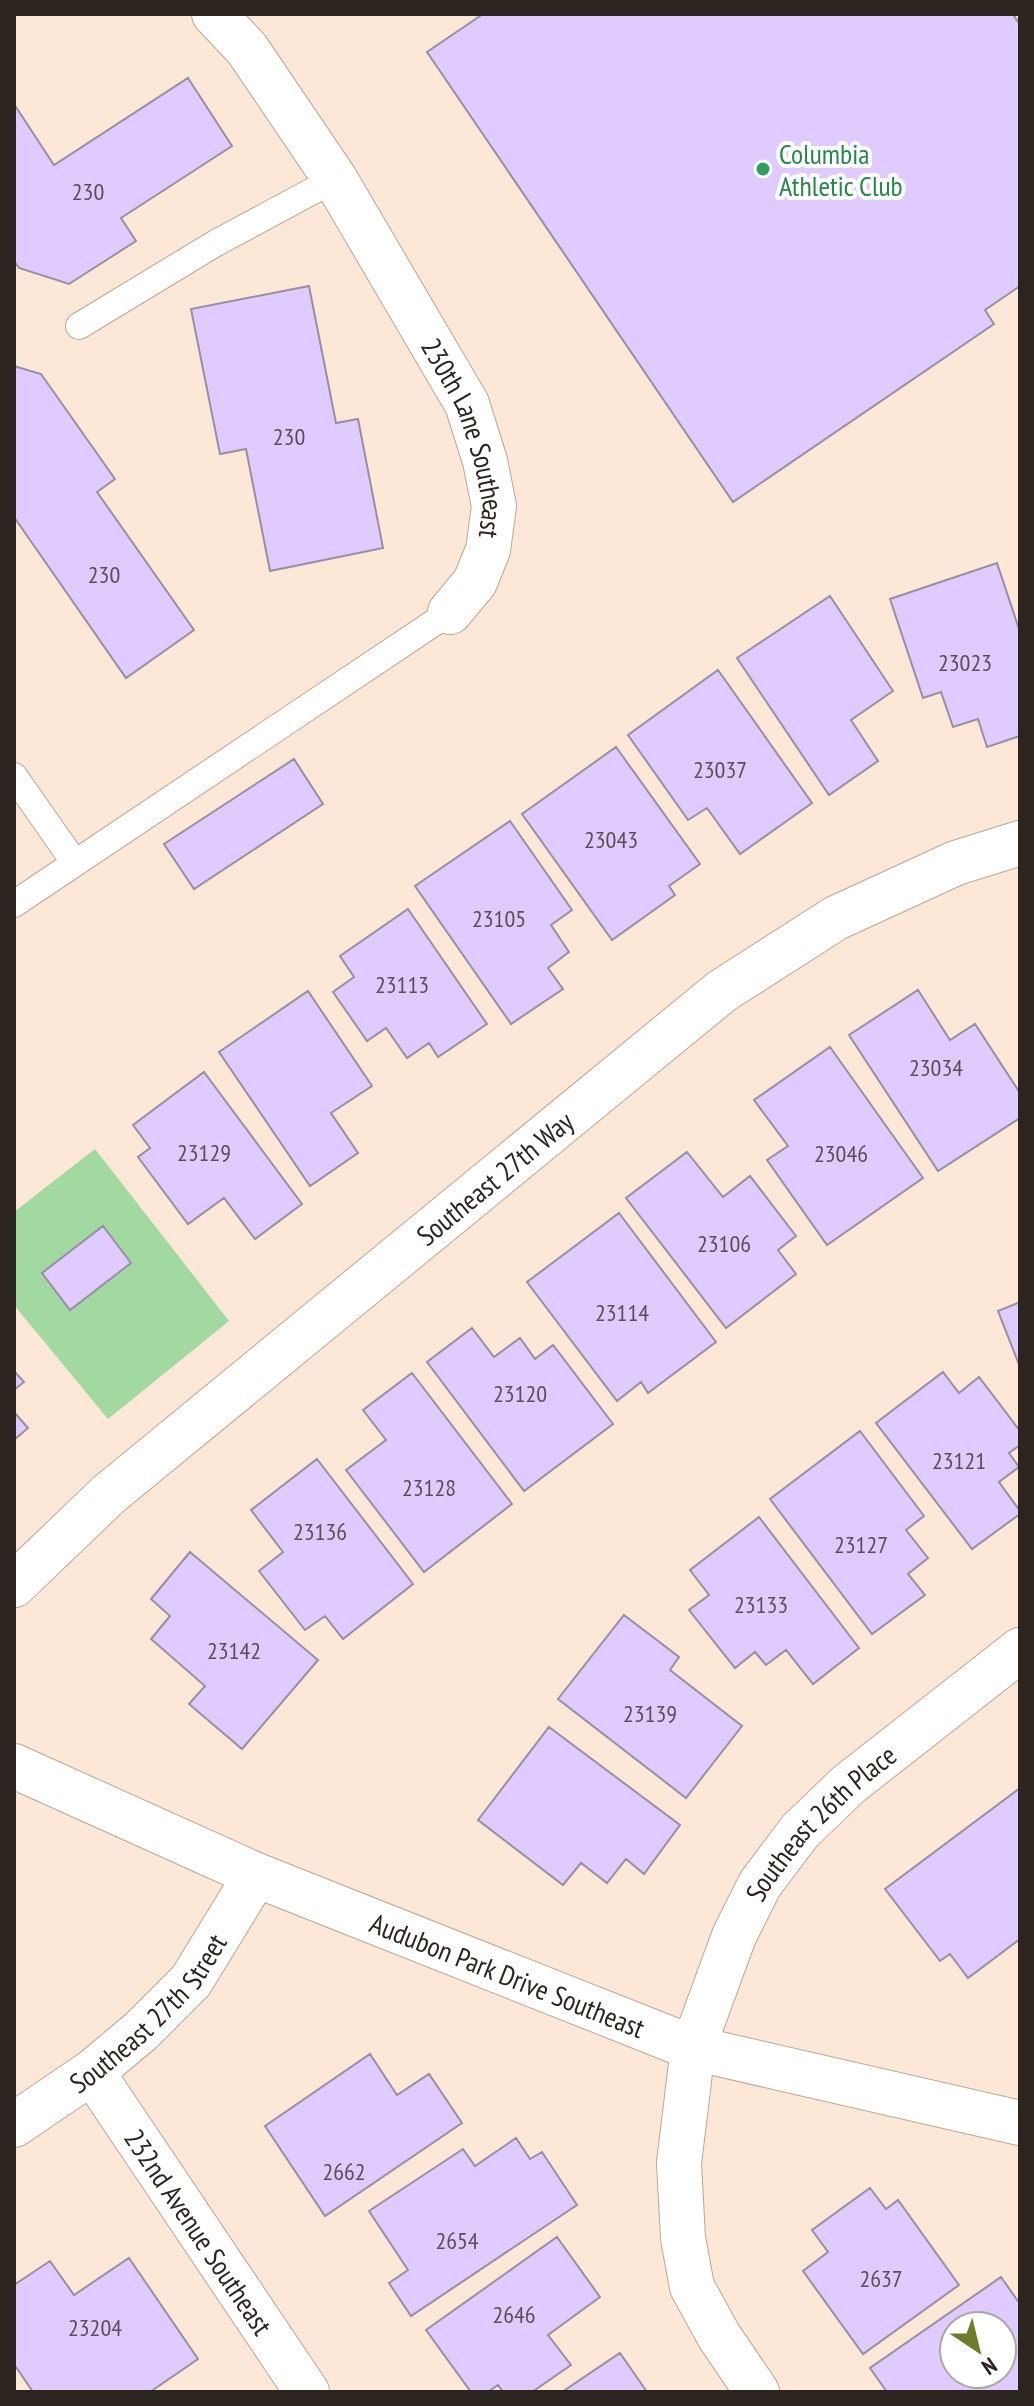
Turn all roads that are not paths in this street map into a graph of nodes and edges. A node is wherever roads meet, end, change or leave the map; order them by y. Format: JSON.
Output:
{"nodes":[{"id":1,"x":214,"y":14,"type":"edge"},
{"id":2,"x":335,"y":179,"type":"junction"},
{"id":3,"x":79,"y":326,"type":"dead end"},
{"id":4,"x":450,"y":612,"type":"joint"},
{"id":5,"x":14,"y":776,"type":"edge"},
{"id":6,"x":1020,"y":843,"type":"edge"},
{"id":7,"x":75,"y":863,"type":"junction"},
{"id":8,"x":14,"y":904,"type":"edge"},
{"id":9,"x":14,"y":1585,"type":"edge"},
{"id":10,"x":1020,"y":1650,"type":"edge"},
{"id":11,"x":14,"y":1766,"type":"edge"},
{"id":12,"x":256,"y":1875,"type":"junction"},
{"id":13,"x":693,"y":2048,"type":"junction"},
{"id":14,"x":92,"y":2072,"type":"junction"},
{"id":15,"x":1020,"y":2123,"type":"edge"},
{"id":16,"x":14,"y":2125,"type":"edge"},
{"id":17,"x":307,"y":2392,"type":"edge"},
{"id":18,"x":757,"y":2392,"type":"edge"}],
"edges":[{"from":1,"to":2,"type":"street","name":"230th Lane Southeast"},
{"from":2,"to":3,"type":"lane"},
{"from":2,"to":4,"type":"street","name":"230th Lane Southeast"},
{"from":4,"to":7,"type":"lane","name":"230th Lane Southeast"},
{"from":5,"to":7,"type":"lane"},
{"from":6,"to":9,"type":"street","name":"Southeast 27th Way"},
{"from":7,"to":8,"type":"lane","name":"230th Lane Southeast"},
{"from":10,"to":13,"type":"street","name":"Southeast 26th Place"},
{"from":11,"to":12,"type":"street","name":"Audubon Park Drive Southeast"},
{"from":12,"to":13,"type":"street","name":"Audubon Park Drive Southeast"},
{"from":12,"to":14,"type":"street","name":"Southeast 27th Street"},
{"from":13,"to":15,"type":"street","name":"Audubon Park Drive Southeast"},
{"from":13,"to":18,"type":"street","name":"Southeast 26th Place"},
{"from":14,"to":16,"type":"street","name":"Southeast 27th Street"},
{"from":14,"to":17,"type":"street","name":"232nd Avenue Southeast"}]}
